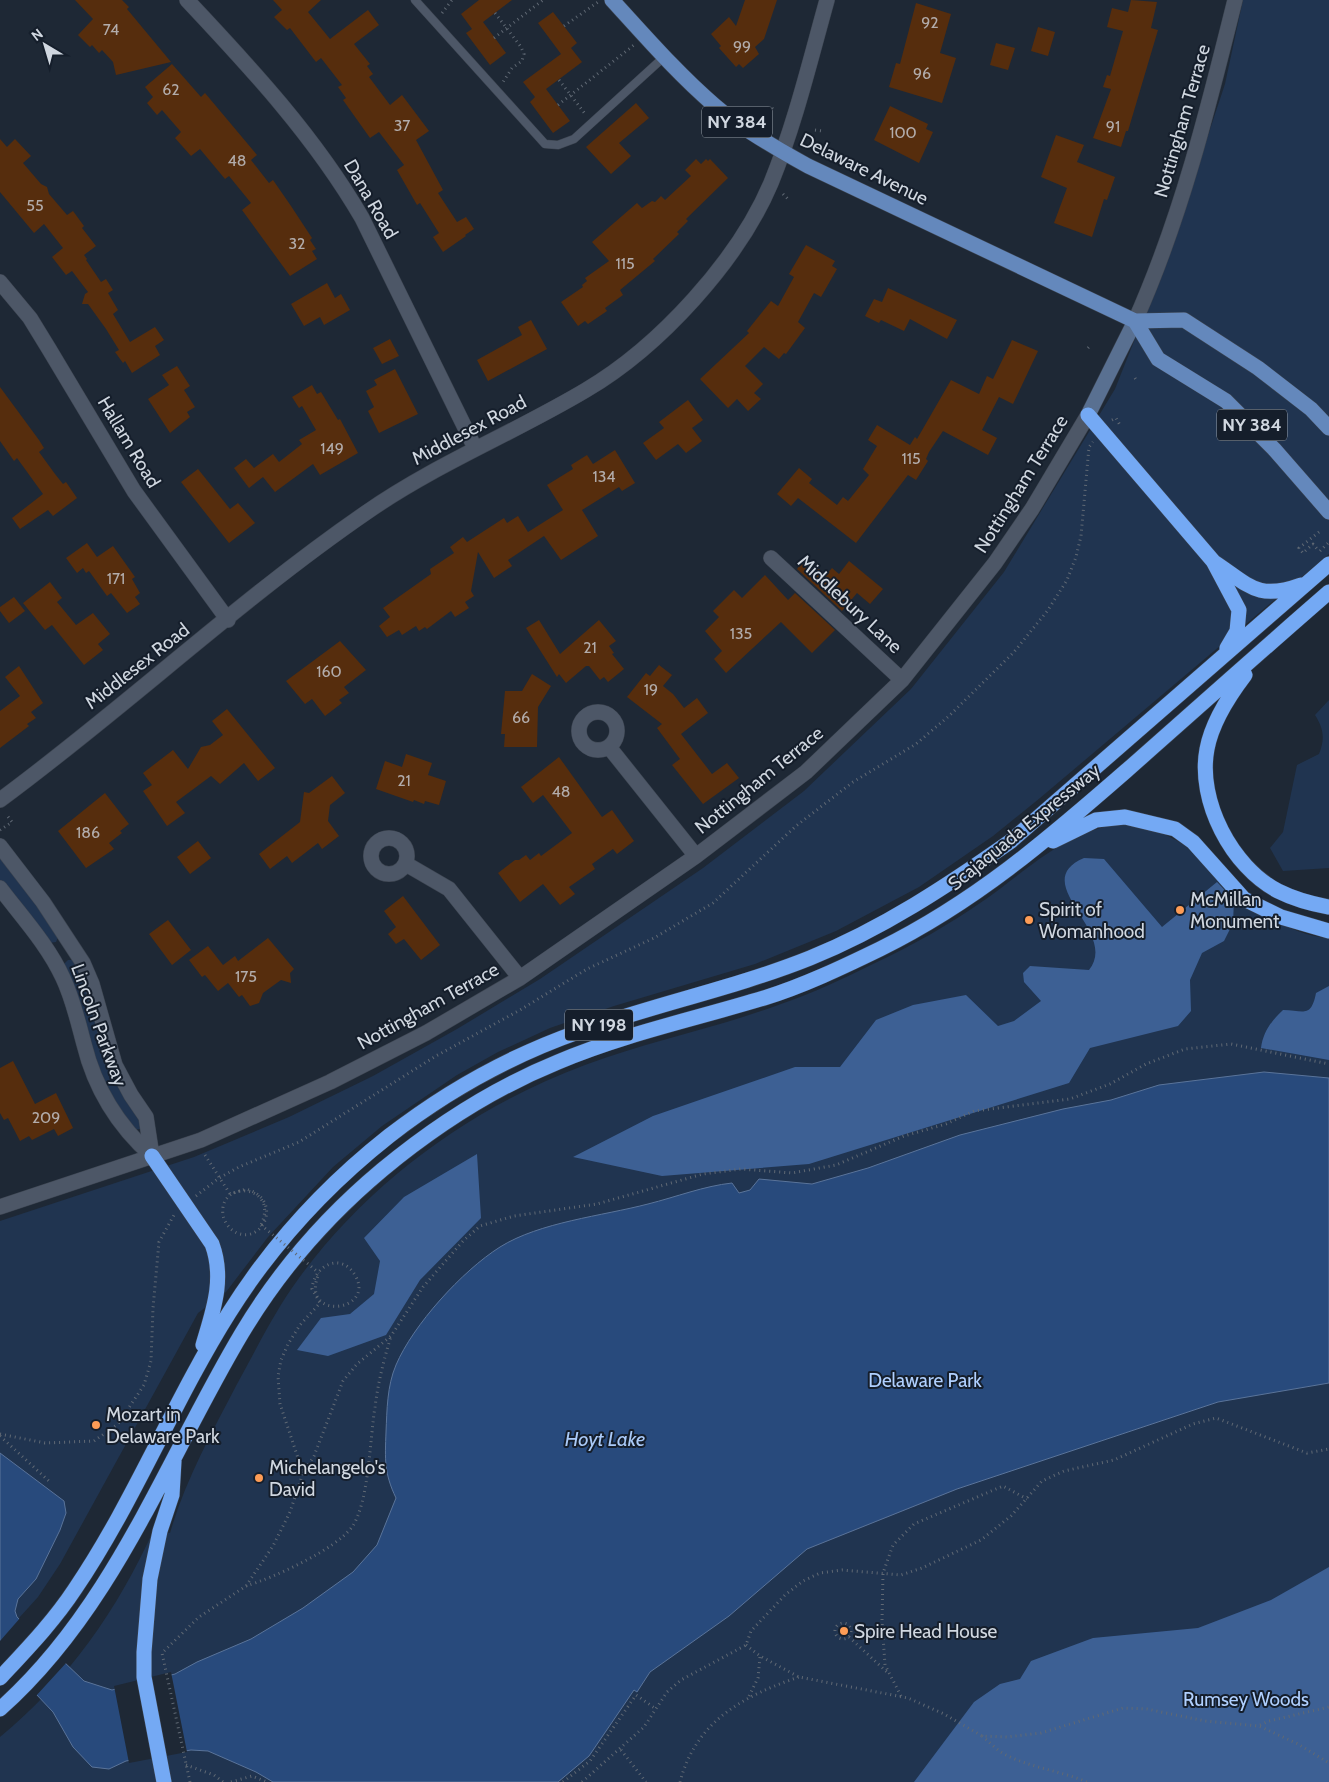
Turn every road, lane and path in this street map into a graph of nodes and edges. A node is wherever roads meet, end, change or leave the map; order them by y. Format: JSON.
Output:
{"nodes":[{"id":1,"x":187,"y":0,"type":"edge"},
{"id":2,"x":415,"y":0,"type":"edge"},
{"id":3,"x":452,"y":0,"type":"edge"},
{"id":4,"x":543,"y":0,"type":"edge"},
{"id":5,"x":600,"y":0,"type":"edge"},
{"id":6,"x":612,"y":0,"type":"edge"},
{"id":7,"x":828,"y":0,"type":"edge"},
{"id":8,"x":1236,"y":0,"type":"edge"},
{"id":9,"x":443,"y":12,"type":"dead end"},
{"id":10,"x":495,"y":13,"type":"dead end"},
{"id":11,"x":564,"y":26,"type":"dead end"},
{"id":12,"x":507,"y":28,"type":"junction"},
{"id":13,"x":494,"y":38,"type":"dead end"},
{"id":14,"x":627,"y":51,"type":"dead end"},
{"id":15,"x":664,"y":57,"type":"junction"},
{"id":16,"x":506,"y":80,"type":"dead end"},
{"id":17,"x":559,"y":80,"type":"dead end"},
{"id":18,"x":570,"y":95,"type":"junction"},
{"id":19,"x":558,"y":105,"type":"dead end"},
{"id":20,"x":772,"y":108,"type":"dead end"},
{"id":21,"x":775,"y":112,"type":"dead end"},
{"id":22,"x":588,"y":118,"type":"dead end"},
{"id":23,"x":815,"y":130,"type":"dead end"},
{"id":24,"x":822,"y":131,"type":"dead end"},
{"id":25,"x":782,"y":152,"type":"junction"},
{"id":26,"x":782,"y":194,"type":"dead end"},
{"id":27,"x":790,"y":201,"type":"dead end"},
{"id":28,"x":0,"y":282,"type":"edge"},
{"id":29,"x":1135,"y":321,"type":"junction"},
{"id":30,"x":1088,"y":415,"type":"junction"},
{"id":31,"x":1115,"y":418,"type":"dead end"},
{"id":32,"x":1329,"y":428,"type":"edge"},
{"id":33,"x":1125,"y":432,"type":"dead end"},
{"id":34,"x":475,"y":448,"type":"junction"},
{"id":35,"x":1329,"y":512,"type":"edge"},
{"id":36,"x":1319,"y":532,"type":"dead end"},
{"id":37,"x":1319,"y":551,"type":"dead end"},
{"id":38,"x":771,"y":558,"type":"dead end"},
{"id":39,"x":1213,"y":561,"type":"junction"},
{"id":40,"x":1329,"y":564,"type":"edge"},
{"id":41,"x":1309,"y":581,"type":"junction"},
{"id":42,"x":1326,"y":595,"type":"edge"},
{"id":43,"x":228,"y":620,"type":"junction"},
{"id":44,"x":1264,"y":650,"type":"junction"},
{"id":45,"x":1219,"y":660,"type":"junction"},
{"id":46,"x":902,"y":680,"type":"junction"},
{"id":47,"x":609,"y":747,"type":"dead end"},
{"id":48,"x":3,"y":807,"type":"edge"},
{"id":49,"x":0,"y":830,"type":"edge"},
{"id":50,"x":0,"y":846,"type":"edge"},
{"id":51,"x":1030,"y":852,"type":"junction"},
{"id":52,"x":696,"y":856,"type":"junction"},
{"id":53,"x":406,"y":864,"type":"dead end"},
{"id":54,"x":0,"y":888,"type":"edge"},
{"id":55,"x":1329,"y":907,"type":"edge"},
{"id":56,"x":1329,"y":931,"type":"edge"},
{"id":57,"x":73,"y":945,"type":"junction"},
{"id":58,"x":51,"y":956,"type":"junction"},
{"id":59,"x":520,"y":978,"type":"junction"},
{"id":60,"x":1329,"y":1064,"type":"edge"},
{"id":61,"x":203,"y":1152,"type":"dead end"},
{"id":62,"x":152,"y":1156,"type":"junction"},
{"id":63,"x":0,"y":1207,"type":"edge"},
{"id":64,"x":174,"y":1215,"type":"dead end"},
{"id":65,"x":391,"y":1336,"type":"junction"},
{"id":66,"x":196,"y":1371,"type":"junction"},
{"id":67,"x":0,"y":1435,"type":"edge"},
{"id":68,"x":1329,"y":1449,"type":"edge"},
{"id":69,"x":174,"y":1456,"type":"junction"},
{"id":70,"x":303,"y":1473,"type":"junction"},
{"id":71,"x":50,"y":1482,"type":"dead end"},
{"id":72,"x":1027,"y":1499,"type":"junction"},
{"id":73,"x":884,"y":1573,"type":"junction"},
{"id":74,"x":246,"y":1586,"type":"junction"},
{"id":75,"x":849,"y":1637,"type":"junction"},
{"id":76,"x":746,"y":1645,"type":"junction"},
{"id":77,"x":760,"y":1656,"type":"junction"},
{"id":78,"x":891,"y":1676,"type":"junction"},
{"id":79,"x":799,"y":1677,"type":"junction"},
{"id":80,"x":0,"y":1678,"type":"edge"},
{"id":81,"x":901,"y":1696,"type":"junction"},
{"id":82,"x":748,"y":1697,"type":"junction"},
{"id":83,"x":5,"y":1704,"type":"edge"},
{"id":84,"x":1329,"y":1708,"type":"edge"},
{"id":85,"x":656,"y":1709,"type":"junction"},
{"id":86,"x":1259,"y":1726,"type":"junction"},
{"id":87,"x":982,"y":1736,"type":"junction"},
{"id":88,"x":621,"y":1750,"type":"junction"},
{"id":89,"x":1329,"y":1763,"type":"edge"},
{"id":90,"x":186,"y":1765,"type":"junction"},
{"id":91,"x":164,"y":1782,"type":"edge"},
{"id":92,"x":190,"y":1782,"type":"edge"},
{"id":93,"x":222,"y":1782,"type":"edge"},
{"id":94,"x":231,"y":1782,"type":"edge"},
{"id":95,"x":267,"y":1782,"type":"edge"},
{"id":96,"x":563,"y":1782,"type":"edge"},
{"id":97,"x":582,"y":1782,"type":"edge"},
{"id":98,"x":646,"y":1782,"type":"edge"},
{"id":99,"x":680,"y":1782,"type":"edge"},
{"id":100,"x":1087,"y":1782,"type":"edge"}],
"edges":[{"from":1,"to":34,"type":"street","name":"Dana Road"},
{"from":2,"to":15,"type":"lane"},
{"from":3,"to":9,"type":"path"},
{"from":4,"to":12,"type":"path"},
{"from":5,"to":11,"type":"path"},
{"from":6,"to":15,"type":"main road","name":"Delaware Avenue","number":"NY 384"},
{"from":7,"to":25,"type":"street","name":"Middlesex Road"},
{"from":8,"to":29,"type":"street","name":"Nottingham Terrace"},
{"from":10,"to":12,"type":"path"},
{"from":12,"to":13,"type":"path"},
{"from":12,"to":16,"type":"path"},
{"from":14,"to":18,"type":"path"},
{"from":15,"to":25,"type":"main road","name":"Delaware Avenue","number":"NY 384"},
{"from":17,"to":18,"type":"path"},
{"from":18,"to":19,"type":"path"},
{"from":18,"to":22,"type":"path"},
{"from":20,"to":21,"type":"path"},
{"from":23,"to":24,"type":"path"},
{"from":25,"to":29,"type":"main road","name":"Delaware Avenue","number":"NY 384"},
{"from":25,"to":34,"type":"street","name":"Middlesex Road"},
{"from":26,"to":27,"type":"path"},
{"from":28,"to":43,"type":"street","name":"Hallam Road"},
{"from":29,"to":30,"type":"street","name":"Nottingham Terrace"},
{"from":29,"to":32,"type":"main road","name":"Delaware Avenue","number":"NY 384"},
{"from":29,"to":35,"type":"main road","number":"NY 384"},
{"from":30,"to":39,"type":"highway"},
{"from":30,"to":46,"type":"street","name":"Nottingham Terrace"},
{"from":31,"to":33,"type":"path"},
{"from":34,"to":43,"type":"street","name":"Middlesex Road"},
{"from":36,"to":37,"type":"path"},
{"from":38,"to":46,"type":"street","name":"Middlebury Lane"},
{"from":39,"to":41,"type":"highway"},
{"from":39,"to":45,"type":"highway"},
{"from":40,"to":41,"type":"highway","name":"Scajaquada Expressway","number":"NY 198"},
{"from":41,"to":45,"type":"highway","name":"Scajaquada Expressway","number":"NY 198"},
{"from":42,"to":44,"type":"highway","name":"Scajaquada Expressway","number":"NY 198"},
{"from":43,"to":48,"type":"street","name":"Middlesex Road"},
{"from":44,"to":51,"type":"highway","name":"Scajaquada Expressway","number":"NY 198"},
{"from":44,"to":55,"type":"highway"},
{"from":45,"to":66,"type":"highway","name":"Scajaquada Expressway","number":"NY 198"},
{"from":46,"to":52,"type":"street","name":"Nottingham Terrace"},
{"from":47,"to":52,"type":"street"},
{"from":48,"to":49,"type":"path"},
{"from":50,"to":57,"type":"street","name":"Lincoln Parkway"},
{"from":51,"to":56,"type":"highway"},
{"from":51,"to":69,"type":"highway","name":"Scajaquada Expressway","number":"NY 198"},
{"from":52,"to":59,"type":"street","name":"Nottingham Terrace"},
{"from":53,"to":59,"type":"street"},
{"from":54,"to":58,"type":"street","name":"Lincoln Parkway"},
{"from":57,"to":58,"type":"street"},
{"from":57,"to":62,"type":"street","name":"Lincoln Parkway"},
{"from":58,"to":62,"type":"street","name":"Lincoln Parkway"},
{"from":59,"to":62,"type":"street","name":"Nottingham Terrace"},
{"from":60,"to":65,"type":"path"},
{"from":61,"to":70,"type":"path","bridge":true},
{"from":62,"to":63,"type":"street","name":"Nottingham Terrace"},
{"from":62,"to":66,"type":"highway"},
{"from":64,"to":67,"type":"path"},
{"from":65,"to":70,"type":"path"},
{"from":65,"to":74,"type":"path"},
{"from":66,"to":80,"type":"highway","name":"Scajaquada Expressway","number":"NY 198"},
{"from":67,"to":71,"type":"path"},
{"from":68,"to":72,"type":"path"},
{"from":69,"to":83,"type":"highway","name":"Scajaquada Expressway","number":"NY 198"},
{"from":69,"to":91,"type":"highway"},
{"from":70,"to":74,"type":"path"},
{"from":72,"to":73,"type":"path"},
{"from":72,"to":73,"type":"path"},
{"from":73,"to":76,"type":"path"},
{"from":73,"to":78,"type":"path"},
{"from":74,"to":90,"type":"path"},
{"from":75,"to":75,"type":"path"},
{"from":75,"to":78,"type":"path"},
{"from":76,"to":77,"type":"path"},
{"from":76,"to":85,"type":"path"},
{"from":77,"to":79,"type":"path"},
{"from":77,"to":82,"type":"path"},
{"from":78,"to":81,"type":"path"},
{"from":79,"to":81,"type":"path"},
{"from":79,"to":82,"type":"path"},
{"from":81,"to":87,"type":"path"},
{"from":82,"to":99,"type":"path"},
{"from":84,"to":86,"type":"path"},
{"from":85,"to":88,"type":"path"},
{"from":85,"to":96,"type":"path"},
{"from":86,"to":87,"type":"path"},
{"from":86,"to":89,"type":"path"},
{"from":87,"to":100,"type":"path"},
{"from":88,"to":97,"type":"path"},
{"from":88,"to":98,"type":"path"},
{"from":90,"to":92,"type":"path"},
{"from":90,"to":93,"type":"path"},
{"from":94,"to":95,"type":"path"}]}
